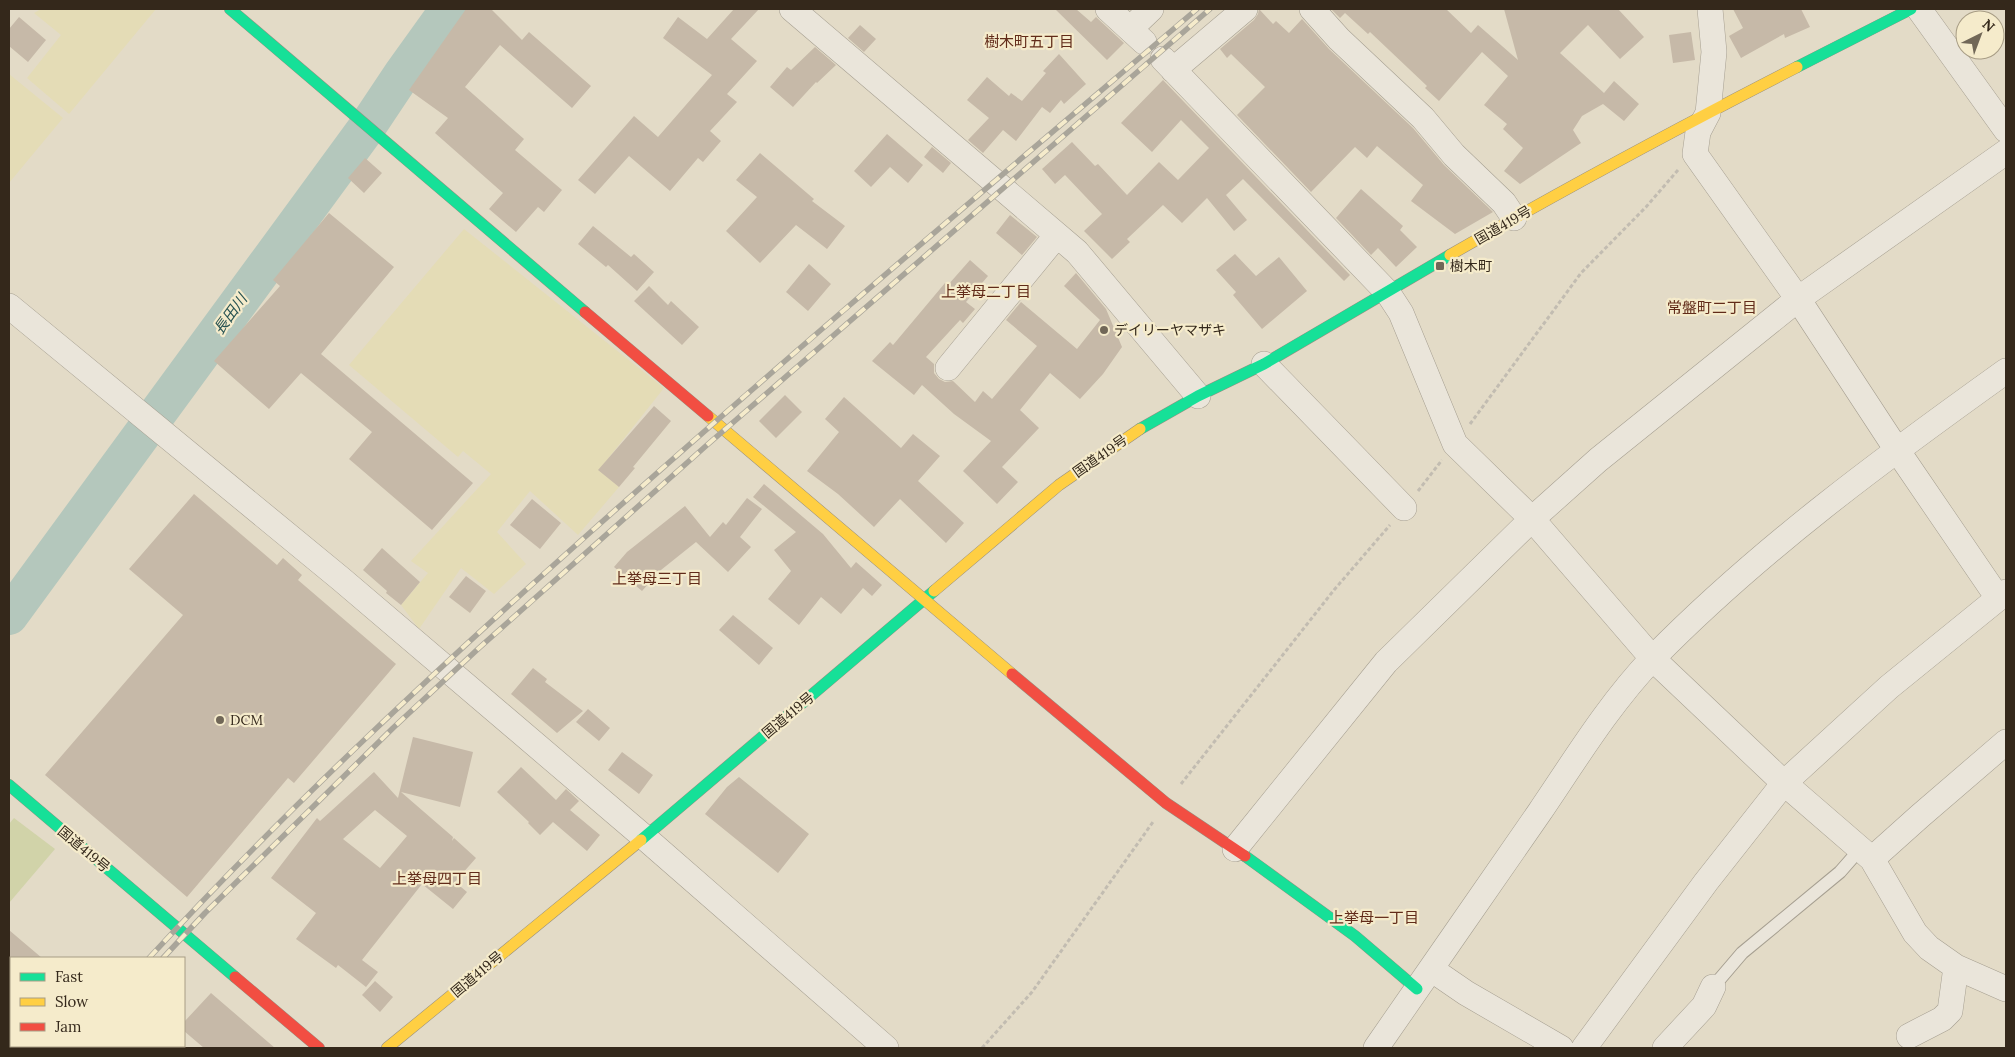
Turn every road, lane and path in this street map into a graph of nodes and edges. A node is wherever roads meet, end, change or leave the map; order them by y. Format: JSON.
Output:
{"nodes":[{"id":1,"x":230,"y":9,"type":"edge"},
{"id":2,"x":792,"y":9,"type":"edge"},
{"id":3,"x":1108,"y":9,"type":"edge"},
{"id":4,"x":1151,"y":9,"type":"edge"},
{"id":5,"x":1246,"y":9,"type":"edge"},
{"id":6,"x":1312,"y":9,"type":"edge"},
{"id":7,"x":1710,"y":9,"type":"edge"},
{"id":8,"x":1911,"y":9,"type":"edge"},
{"id":9,"x":1919,"y":9,"type":"edge"},
{"id":10,"x":1708,"y":114,"type":"junction"},
{"id":11,"x":2006,"y":130,"type":"edge"},
{"id":12,"x":2006,"y":152,"type":"edge"},
{"id":13,"x":1695,"y":154,"type":"junction"},
{"id":14,"x":1514,"y":218,"type":"junction"},
{"id":15,"x":1057,"y":235,"type":"junction"},
{"id":16,"x":1388,"y":293,"type":"junction"},
{"id":17,"x":1798,"y":299,"type":"junction"},
{"id":18,"x":9,"y":306,"type":"edge"},
{"id":19,"x":1264,"y":364,"type":"junction"},
{"id":20,"x":948,"y":368,"type":"dead end"},
{"id":21,"x":2006,"y":371,"type":"edge"},
{"id":22,"x":1198,"y":396,"type":"junction"},
{"id":23,"x":1455,"y":444,"type":"junction"},
{"id":24,"x":1896,"y":450,"type":"junction"},
{"id":25,"x":1404,"y":508,"type":"junction"},
{"id":26,"x":1532,"y":519,"type":"junction"},
{"id":27,"x":924,"y":600,"type":"junction"},
{"id":28,"x":2001,"y":602,"type":"edge"},
{"id":29,"x":1652,"y":659,"type":"junction"},
{"id":30,"x":2006,"y":742,"type":"edge"},
{"id":31,"x":1784,"y":783,"type":"junction"},
{"id":32,"x":9,"y":785,"type":"edge"},
{"id":33,"x":1166,"y":803,"type":"junction"},
{"id":34,"x":644,"y":837,"type":"junction"},
{"id":35,"x":1235,"y":849,"type":"junction"},
{"id":36,"x":1866,"y":854,"type":"junction"},
{"id":37,"x":1956,"y":967,"type":"junction"},
{"id":38,"x":1431,"y":969,"type":"junction"},
{"id":39,"x":1713,"y":987,"type":"joint"},
{"id":40,"x":2006,"y":988,"type":"edge"},
{"id":41,"x":1417,"y":990,"type":"junction"},
{"id":42,"x":1909,"y":1036,"type":"dead end"},
{"id":43,"x":319,"y":1048,"type":"edge"},
{"id":44,"x":388,"y":1048,"type":"edge"},
{"id":45,"x":886,"y":1048,"type":"edge"},
{"id":46,"x":982,"y":1048,"type":"edge"},
{"id":47,"x":1376,"y":1048,"type":"edge"},
{"id":48,"x":1561,"y":1048,"type":"edge"},
{"id":49,"x":1584,"y":1048,"type":"edge"},
{"id":50,"x":1665,"y":1048,"type":"edge"}],
"edges":[{"from":1,"to":27,"type":"main road"},
{"from":2,"to":15,"type":"street"},
{"from":3,"to":4,"type":"street"},
{"from":5,"to":16,"type":"street"},
{"from":6,"to":14,"type":"street"},
{"from":7,"to":10,"type":"street"},
{"from":8,"to":10,"type":"main road","name":"国道419号"},
{"from":9,"to":11,"type":"street"},
{"from":10,"to":13,"type":"street"},
{"from":10,"to":14,"type":"main road","name":"国道419号"},
{"from":12,"to":17,"type":"street"},
{"from":13,"to":17,"type":"street"},
{"from":13,"to":23,"type":"path"},
{"from":14,"to":16,"type":"main road","name":"国道419号"},
{"from":15,"to":20,"type":"street"},
{"from":15,"to":22,"type":"street"},
{"from":16,"to":19,"type":"main road","name":"国道419号"},
{"from":16,"to":23,"type":"street"},
{"from":17,"to":24,"type":"street"},
{"from":17,"to":26,"type":"street"},
{"from":18,"to":34,"type":"street"},
{"from":19,"to":22,"type":"main road","name":"国道419号"},
{"from":19,"to":25,"type":"street"},
{"from":21,"to":24,"type":"street"},
{"from":22,"to":27,"type":"main road","name":"国道419号"},
{"from":23,"to":25,"type":"path"},
{"from":23,"to":26,"type":"street"},
{"from":24,"to":28,"type":"street"},
{"from":24,"to":29,"type":"street"},
{"from":25,"to":33,"type":"path"},
{"from":26,"to":29,"type":"street"},
{"from":26,"to":35,"type":"street"},
{"from":27,"to":33,"type":"main road"},
{"from":27,"to":34,"type":"main road","name":"国道419号"},
{"from":28,"to":31,"type":"street"},
{"from":29,"to":31,"type":"street"},
{"from":29,"to":38,"type":"street"},
{"from":30,"to":36,"type":"street"},
{"from":31,"to":36,"type":"street"},
{"from":31,"to":49,"type":"street"},
{"from":32,"to":43,"type":"main road","name":"国道419号"},
{"from":33,"to":35,"type":"main road"},
{"from":33,"to":46,"type":"path"},
{"from":34,"to":44,"type":"main road","name":"国道419号"},
{"from":34,"to":45,"type":"street"},
{"from":35,"to":41,"type":"main road"},
{"from":36,"to":37,"type":"street"},
{"from":36,"to":39,"type":"lane"},
{"from":37,"to":40,"type":"street"},
{"from":37,"to":42,"type":"street"},
{"from":38,"to":41,"type":"street"},
{"from":38,"to":48,"type":"street"},
{"from":39,"to":50,"type":"street"},
{"from":41,"to":47,"type":"street"}]}
